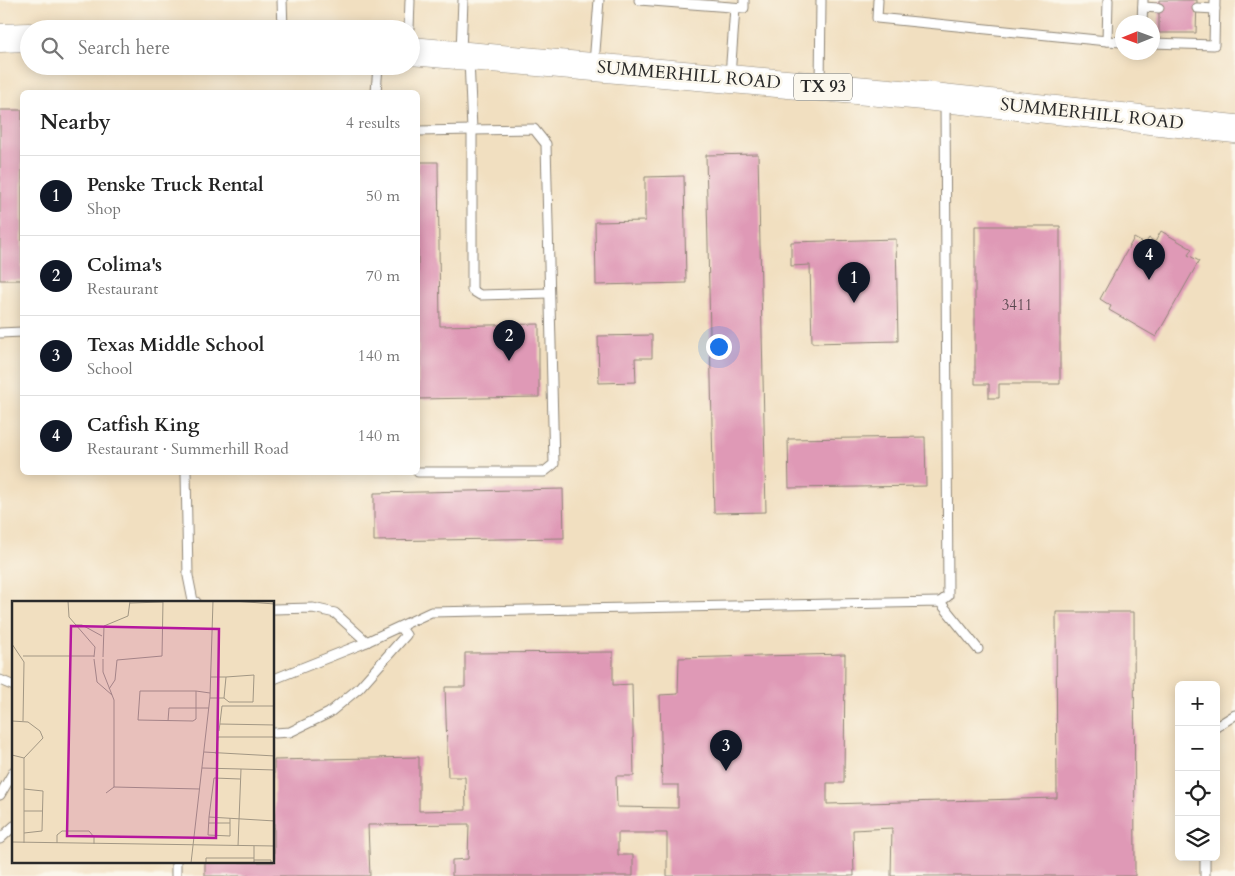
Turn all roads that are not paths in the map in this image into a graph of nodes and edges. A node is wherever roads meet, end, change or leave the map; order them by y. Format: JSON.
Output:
{"nodes":[{"id":1,"x":282,"y":0,"type":"edge"},
{"id":2,"x":410,"y":0,"type":"edge"},
{"id":3,"x":463,"y":0,"type":"edge"},
{"id":4,"x":599,"y":0,"type":"edge"},
{"id":5,"x":639,"y":0,"type":"edge"},
{"id":6,"x":744,"y":0,"type":"edge"},
{"id":7,"x":821,"y":0,"type":"edge"},
{"id":8,"x":878,"y":0,"type":"edge"},
{"id":9,"x":1108,"y":0,"type":"edge"},
{"id":10,"x":1143,"y":4,"type":"edge"},
{"id":11,"x":1215,"y":5,"type":"edge"},
{"id":12,"x":735,"y":8,"type":"junction"},
{"id":13,"x":1159,"y":8,"type":"dead end"},
{"id":14,"x":1197,"y":8,"type":"dead end"},
{"id":15,"x":283,"y":20,"type":"edge"},
{"id":16,"x":410,"y":20,"type":"edge"},
{"id":17,"x":20,"y":37,"type":"edge"},
{"id":18,"x":0,"y":38,"type":"edge"},
{"id":19,"x":1107,"y":41,"type":"junction"},
{"id":20,"x":1115,"y":42,"type":"edge"},
{"id":21,"x":1160,"y":43,"type":"edge"},
{"id":22,"x":420,"y":52,"type":"edge"},
{"id":23,"x":465,"y":55,"type":"junction"},
{"id":24,"x":594,"y":66,"type":"junction"},
{"id":25,"x":377,"y":75,"type":"edge"},
{"id":26,"x":730,"y":78,"type":"junction"},
{"id":27,"x":820,"y":86,"type":"junction"},
{"id":28,"x":376,"y":90,"type":"edge"},
{"id":29,"x":944,"y":98,"type":"junction"},
{"id":30,"x":1235,"y":129,"type":"edge"},
{"id":31,"x":472,"y":130,"type":"junction"},
{"id":32,"x":420,"y":131,"type":"edge"},
{"id":33,"x":549,"y":293,"type":"junction"},
{"id":34,"x":20,"y":332,"type":"edge"},
{"id":35,"x":0,"y":333,"type":"edge"},
{"id":36,"x":420,"y":472,"type":"edge"},
{"id":37,"x":186,"y":475,"type":"edge"},
{"id":38,"x":193,"y":601,"type":"edge"},
{"id":39,"x":940,"y":602,"type":"junction"},
{"id":40,"x":275,"y":609,"type":"edge"},
{"id":41,"x":400,"y":626,"type":"junction"},
{"id":42,"x":367,"y":642,"type":"junction"},
{"id":43,"x":978,"y":650,"type":"dead end"},
{"id":44,"x":275,"y":679,"type":"edge"},
{"id":45,"x":0,"y":680,"type":"edge"},
{"id":46,"x":12,"y":685,"type":"edge"},
{"id":47,"x":1235,"y":715,"type":"edge"},
{"id":48,"x":1218,"y":726,"type":"edge"},
{"id":49,"x":275,"y":732,"type":"edge"},
{"id":50,"x":12,"y":774,"type":"edge"},
{"id":51,"x":0,"y":795,"type":"edge"},
{"id":52,"x":12,"y":828,"type":"edge"},
{"id":53,"x":0,"y":839,"type":"edge"},
{"id":54,"x":1205,"y":861,"type":"edge"},
{"id":55,"x":1205,"y":876,"type":"edge"}],
"edges":[{"from":1,"to":15,"type":"lane"},
{"from":2,"to":16,"type":"lane"},
{"from":3,"to":23,"type":"lane"},
{"from":4,"to":24,"type":"lane"},
{"from":5,"to":12,"type":"lane"},
{"from":6,"to":12,"type":"lane"},
{"from":7,"to":27,"type":"lane"},
{"from":8,"to":19,"type":"lane"},
{"from":9,"to":19,"type":"lane"},
{"from":10,"to":13,"type":"lane"},
{"from":11,"to":14,"type":"lane"},
{"from":11,"to":21,"type":"lane"},
{"from":12,"to":26,"type":"lane"},
{"from":17,"to":18,"type":"main road"},
{"from":19,"to":20,"type":"lane"},
{"from":22,"to":23,"type":"main road","name":"SUMMERHILL ROAD","number":"TX 93"},
{"from":23,"to":24,"type":"main road","name":"SUMMERHILL ROAD","number":"TX 93"},
{"from":23,"to":31,"type":"lane"},
{"from":24,"to":26,"type":"main road","name":"SUMMERHILL ROAD","number":"TX 93"},
{"from":25,"to":28,"type":"lane"},
{"from":26,"to":27,"type":"main road","name":"SUMMERHILL ROAD","number":"TX 93"},
{"from":27,"to":29,"type":"main road","name":"SUMMERHILL ROAD","number":"TX 93"},
{"from":29,"to":30,"type":"main road","name":"SUMMERHILL ROAD","number":"TX 93"},
{"from":29,"to":39,"type":"lane"},
{"from":31,"to":32,"type":"lane"},
{"from":31,"to":33,"type":"lane"},
{"from":31,"to":33,"type":"lane"},
{"from":33,"to":36,"type":"lane"},
{"from":34,"to":35,"type":"lane"},
{"from":37,"to":38,"type":"lane"},
{"from":39,"to":41,"type":"lane"},
{"from":39,"to":43,"type":"lane"},
{"from":40,"to":42,"type":"lane"},
{"from":41,"to":42,"type":"lane"},
{"from":41,"to":49,"type":"lane"},
{"from":42,"to":44,"type":"lane"},
{"from":45,"to":46,"type":"lane"},
{"from":47,"to":48,"type":"lane"},
{"from":50,"to":51,"type":"lane"},
{"from":52,"to":53,"type":"lane"},
{"from":54,"to":55,"type":"lane"}]}
